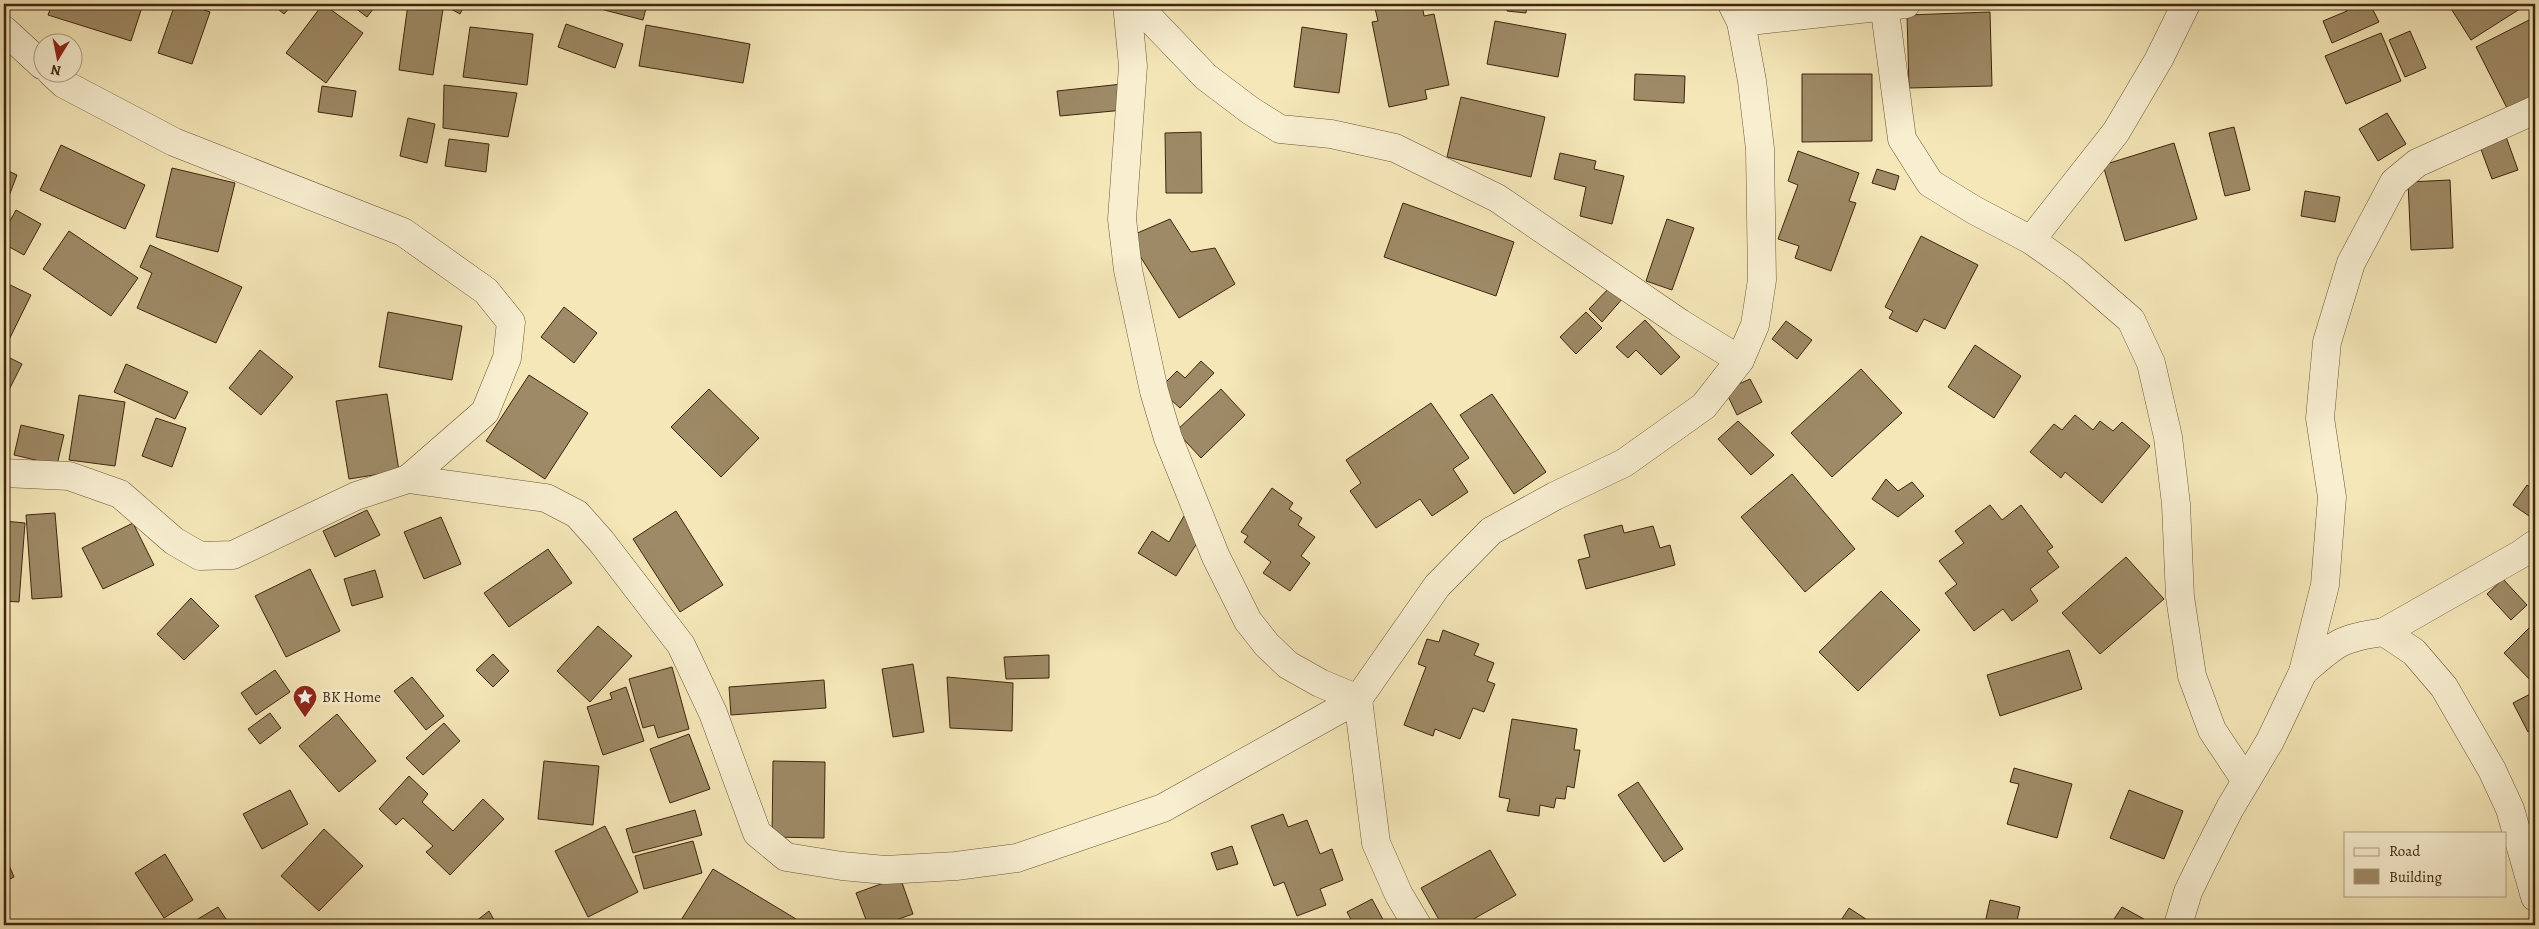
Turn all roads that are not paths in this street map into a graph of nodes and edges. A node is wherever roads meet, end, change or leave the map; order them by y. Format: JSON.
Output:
{"nodes":[{"id":1,"x":1127,"y":4,"type":"edge"},
{"id":2,"x":1136,"y":4,"type":"edge"},
{"id":3,"x":1892,"y":4,"type":"edge"},
{"id":4,"x":2186,"y":4,"type":"edge"},
{"id":5,"x":1736,"y":13,"type":"edge"},
{"id":6,"x":4,"y":30,"type":"edge"},
{"id":7,"x":32,"y":56,"type":"edge"},
{"id":8,"x":62,"y":82,"type":"edge"},
{"id":9,"x":2535,"y":110,"type":"edge"},
{"id":10,"x":2032,"y":240,"type":"junction"},
{"id":11,"x":1740,"y":360,"type":"junction"},
{"id":12,"x":4,"y":473,"type":"edge"},
{"id":13,"x":408,"y":479,"type":"junction"},
{"id":14,"x":2535,"y":544,"type":"edge"},
{"id":15,"x":2384,"y":632,"type":"junction"},
{"id":16,"x":2303,"y":672,"type":"junction"},
{"id":17,"x":1358,"y":699,"type":"junction"},
{"id":18,"x":2246,"y":781,"type":"junction"},
{"id":19,"x":2535,"y":897,"type":"edge"},
{"id":20,"x":1416,"y":925,"type":"edge"},
{"id":21,"x":2178,"y":925,"type":"edge"}],
"edges":[{"from":1,"to":17,"type":"street"},
{"from":2,"to":11,"type":"street"},
{"from":3,"to":5,"type":"street"},
{"from":3,"to":10,"type":"street"},
{"from":4,"to":10,"type":"street"},
{"from":5,"to":11,"type":"street"},
{"from":6,"to":7,"type":"street"},
{"from":8,"to":13,"type":"street"},
{"from":9,"to":16,"type":"street"},
{"from":10,"to":18,"type":"street"},
{"from":11,"to":17,"type":"street"},
{"from":12,"to":13,"type":"street"},
{"from":13,"to":17,"type":"street"},
{"from":14,"to":15,"type":"street"},
{"from":15,"to":16,"type":"street"},
{"from":15,"to":19,"type":"street"},
{"from":16,"to":18,"type":"street"},
{"from":17,"to":20,"type":"street"},
{"from":18,"to":21,"type":"street"}]}
